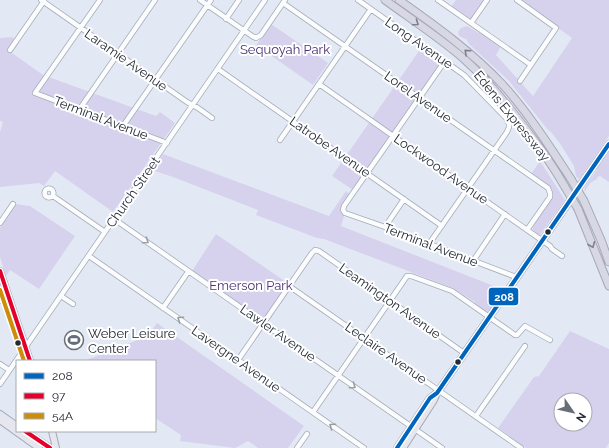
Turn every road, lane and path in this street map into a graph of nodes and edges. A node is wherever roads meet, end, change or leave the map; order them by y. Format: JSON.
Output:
{"nodes":[{"id":1,"x":100,"y":0,"type":"edge"},
{"id":2,"x":155,"y":0,"type":"edge"},
{"id":3,"x":200,"y":0,"type":"edge"},
{"id":4,"x":211,"y":0,"type":"edge"},
{"id":5,"x":239,"y":0,"type":"edge"},
{"id":6,"x":265,"y":0,"type":"edge"},
{"id":7,"x":358,"y":0,"type":"edge"},
{"id":8,"x":385,"y":0,"type":"edge"},
{"id":9,"x":399,"y":0,"type":"edge"},
{"id":10,"x":438,"y":0,"type":"edge"},
{"id":11,"x":487,"y":0,"type":"edge"},
{"id":12,"x":517,"y":0,"type":"edge"},
{"id":13,"x":43,"y":1,"type":"edge"},
{"id":14,"x":284,"y":2,"type":"edge"},
{"id":15,"x":207,"y":5,"type":"junction"},
{"id":16,"x":371,"y":9,"type":"junction"},
{"id":17,"x":226,"y":19,"type":"junction"},
{"id":18,"x":471,"y":23,"type":"junction"},
{"id":19,"x":80,"y":28,"type":"junction"},
{"id":20,"x":244,"y":31,"type":"junction"},
{"id":21,"x":345,"y":46,"type":"junction"},
{"id":22,"x":10,"y":50,"type":"dead end"},
{"id":23,"x":118,"y":54,"type":"junction"},
{"id":24,"x":445,"y":61,"type":"junction"},
{"id":25,"x":531,"y":65,"type":"junction"},
{"id":26,"x":218,"y":69,"type":"junction"},
{"id":27,"x":155,"y":80,"type":"junction"},
{"id":28,"x":520,"y":81,"type":"dead end"},
{"id":29,"x":319,"y":84,"type":"junction"},
{"id":30,"x":419,"y":98,"type":"junction"},
{"id":31,"x":192,"y":105,"type":"junction"},
{"id":32,"x":79,"y":110,"type":"junction"},
{"id":33,"x":212,"y":118,"type":"dead end"},
{"id":34,"x":293,"y":121,"type":"junction"},
{"id":35,"x":123,"y":126,"type":"junction"},
{"id":36,"x":393,"y":136,"type":"junction"},
{"id":37,"x":280,"y":140,"type":"dead end"},
{"id":38,"x":167,"y":143,"type":"junction"},
{"id":39,"x":609,"y":144,"type":"edge"},
{"id":40,"x":494,"y":151,"type":"junction"},
{"id":41,"x":367,"y":173,"type":"junction"},
{"id":42,"x":468,"y":188,"type":"junction"},
{"id":43,"x":53,"y":196,"type":"dead end"},
{"id":44,"x":404,"y":200,"type":"junction"},
{"id":45,"x":13,"y":204,"type":"dead end"},
{"id":46,"x":505,"y":214,"type":"junction"},
{"id":47,"x":114,"y":219,"type":"junction"},
{"id":48,"x":0,"y":223,"type":"edge"},
{"id":49,"x":442,"y":226,"type":"junction"},
{"id":50,"x":385,"y":227,"type":"junction"},
{"id":51,"x":527,"y":230,"type":"junction"},
{"id":52,"x":105,"y":232,"type":"junction"},
{"id":53,"x":542,"y":240,"type":"junction"},
{"id":54,"x":429,"y":244,"type":"junction"},
{"id":55,"x":88,"y":256,"type":"junction"},
{"id":56,"x":562,"y":256,"type":"dead end"},
{"id":57,"x":473,"y":261,"type":"junction"},
{"id":58,"x":609,"y":262,"type":"edge"},
{"id":59,"x":0,"y":271,"type":"edge"},
{"id":60,"x":188,"y":272,"type":"junction"},
{"id":61,"x":516,"y":278,"type":"junction"},
{"id":62,"x":289,"y":286,"type":"junction"},
{"id":63,"x":609,"y":286,"type":"edge"},
{"id":64,"x":61,"y":296,"type":"junction"},
{"id":65,"x":8,"y":298,"type":"junction"},
{"id":66,"x":0,"y":300,"type":"edge"},
{"id":67,"x":390,"y":301,"type":"junction"},
{"id":68,"x":73,"y":304,"type":"dead end"},
{"id":69,"x":163,"y":308,"type":"junction"},
{"id":70,"x":489,"y":317,"type":"junction"},
{"id":71,"x":264,"y":323,"type":"junction"},
{"id":72,"x":364,"y":338,"type":"junction"},
{"id":73,"x":550,"y":340,"type":"dead end"},
{"id":74,"x":525,"y":346,"type":"dead end"},
{"id":75,"x":26,"y":347,"type":"junction"},
{"id":76,"x":464,"y":353,"type":"junction"},
{"id":77,"x":16,"y":360,"type":"edge"},
{"id":78,"x":30,"y":360,"type":"edge"},
{"id":79,"x":238,"y":360,"type":"junction"},
{"id":80,"x":16,"y":361,"type":"edge"},
{"id":81,"x":0,"y":364,"type":"edge"},
{"id":82,"x":9,"y":370,"type":"junction"},
{"id":83,"x":338,"y":376,"type":"junction"},
{"id":84,"x":0,"y":384,"type":"edge"},
{"id":85,"x":438,"y":392,"type":"junction"},
{"id":86,"x":313,"y":412,"type":"junction"},
{"id":87,"x":0,"y":414,"type":"edge"},
{"id":88,"x":476,"y":416,"type":"junction"},
{"id":89,"x":0,"y":420,"type":"edge"},
{"id":90,"x":16,"y":425,"type":"edge"},
{"id":91,"x":413,"y":428,"type":"junction"},
{"id":92,"x":16,"y":430,"type":"edge"},
{"id":93,"x":19,"y":432,"type":"edge"},
{"id":94,"x":26,"y":432,"type":"edge"},
{"id":95,"x":53,"y":434,"type":"edge"},
{"id":96,"x":307,"y":434,"type":"dead end"},
{"id":97,"x":513,"y":442,"type":"junction"},
{"id":98,"x":40,"y":445,"type":"edge"},
{"id":99,"x":50,"y":448,"type":"edge"},
{"id":100,"x":56,"y":448,"type":"edge"},
{"id":101,"x":297,"y":448,"type":"edge"},
{"id":102,"x":364,"y":448,"type":"edge"},
{"id":103,"x":397,"y":448,"type":"edge"},
{"id":104,"x":404,"y":448,"type":"edge"},
{"id":105,"x":442,"y":448,"type":"edge"},
{"id":106,"x":510,"y":448,"type":"edge"},
{"id":107,"x":522,"y":448,"type":"edge"}],
"edges":[{"from":1,"to":19,"type":"street"},
{"from":2,"to":23,"type":"street"},
{"from":3,"to":15,"type":"street"},
{"from":4,"to":15,"type":"street"},
{"from":5,"to":17,"type":"street"},
{"from":6,"to":20,"type":"street","name":"Church Street"},
{"from":7,"to":16,"type":"street","name":"Long Avenue"},
{"from":8,"to":63,"type":"highway","name":"Edens Expressway","one_way":true,"bridge":true},
{"from":58,"to":9,"type":"highway","name":"Edens Expressway","one_way":true,"bridge":true},
{"from":10,"to":18,"type":"street"},
{"from":11,"to":18,"type":"street"},
{"from":12,"to":25,"type":"street"},
{"from":13,"to":19,"type":"street","name":"Laramie Avenue"},
{"from":13,"to":22,"type":"street"},
{"from":14,"to":20,"type":"street"},
{"from":14,"to":21,"type":"street","name":"Lorel Avenue"},
{"from":15,"to":17,"type":"street"},
{"from":15,"to":27,"type":"street"},
{"from":16,"to":21,"type":"street"},
{"from":16,"to":24,"type":"street","name":"Long Avenue"},
{"from":17,"to":20,"type":"street"},
{"from":18,"to":25,"type":"street"},
{"from":19,"to":23,"type":"street","name":"Laramie Avenue"},
{"from":19,"to":32,"type":"street","name":"Terminal Avenue"},
{"from":20,"to":26,"type":"street","name":"Church Street"},
{"from":21,"to":29,"type":"street"},
{"from":21,"to":30,"type":"street","name":"Lorel Avenue"},
{"from":23,"to":27,"type":"street","name":"Laramie Avenue"},
{"from":23,"to":32,"type":"street"},
{"from":24,"to":30,"type":"street"},
{"from":24,"to":40,"type":"street","name":"Long Avenue"},
{"from":25,"to":28,"type":"street"},
{"from":26,"to":31,"type":"street","name":"Church Street"},
{"from":26,"to":34,"type":"street","name":"Latrobe Avenue"},
{"from":27,"to":31,"type":"street","name":"Laramie Avenue"},
{"from":27,"to":35,"type":"street"},
{"from":29,"to":34,"type":"street"},
{"from":29,"to":36,"type":"street","name":"Lockwood Avenue"},
{"from":30,"to":36,"type":"street"},
{"from":30,"to":40,"type":"street","name":"Lorel Avenue"},
{"from":31,"to":33,"type":"street","name":"Laramie Avenue"},
{"from":31,"to":38,"type":"street","name":"Church Street"},
{"from":32,"to":35,"type":"street","name":"Terminal Avenue"},
{"from":34,"to":37,"type":"street"},
{"from":34,"to":41,"type":"street","name":"Latrobe Avenue"},
{"from":35,"to":38,"type":"street","name":"Terminal Avenue"},
{"from":36,"to":41,"type":"street"},
{"from":36,"to":42,"type":"street","name":"Lockwood Avenue"},
{"from":38,"to":47,"type":"street","name":"Church Street"},
{"from":39,"to":53,"type":"main road"},
{"from":40,"to":42,"type":"street"},
{"from":40,"to":51,"type":"street","name":"Lorel Avenue"},
{"from":41,"to":44,"type":"street","name":"Latrobe Avenue"},
{"from":41,"to":50,"type":"street","name":"Terminal Avenue"},
{"from":42,"to":46,"type":"street","name":"Lockwood Avenue"},
{"from":42,"to":49,"type":"street"},
{"from":43,"to":52,"type":"street"},
{"from":44,"to":49,"type":"street","name":"Latrobe Avenue"},
{"from":44,"to":50,"type":"street"},
{"from":45,"to":48,"type":"street"},
{"from":46,"to":51,"type":"street","name":"Lockwood Avenue"},
{"from":46,"to":57,"type":"street"},
{"from":47,"to":52,"type":"street","name":"Church Street"},
{"from":47,"to":60,"type":"street","name":"Lawler Avenue","one_way":true},
{"from":49,"to":54,"type":"street"},
{"from":50,"to":54,"type":"street","name":"Terminal Avenue"},
{"from":51,"to":53,"type":"street","name":"Lockwood Avenue"},
{"from":52,"to":55,"type":"street","name":"Church Street"},
{"from":53,"to":56,"type":"street","name":"Lockwood Avenue"},
{"from":53,"to":61,"type":"main road"},
{"from":54,"to":57,"type":"street","name":"Terminal Avenue"},
{"from":55,"to":64,"type":"street","name":"Church Street"},
{"from":55,"to":69,"type":"street","name":"Lavergne Avenue"},
{"from":57,"to":61,"type":"street","name":"Terminal Avenue"},
{"from":59,"to":65,"type":"main road"},
{"from":60,"to":69,"type":"street"},
{"from":60,"to":71,"type":"street","name":"Lawler Avenue"},
{"from":61,"to":70,"type":"main road"},
{"from":62,"to":67,"type":"street","name":"Leamington Avenue"},
{"from":62,"to":71,"type":"street"},
{"from":62,"to":72,"type":"street","name":"Leclaire Avenue"},
{"from":64,"to":68,"type":"street"},
{"from":64,"to":75,"type":"street","name":"Church Street"},
{"from":65,"to":66,"type":"street"},
{"from":65,"to":75,"type":"main road"},
{"from":67,"to":70,"type":"street"},
{"from":67,"to":72,"type":"street"},
{"from":67,"to":76,"type":"street","name":"Leamington Avenue"},
{"from":79,"to":69,"type":"street","name":"Lavergne Avenue","one_way":true},
{"from":70,"to":73,"type":"street"},
{"from":70,"to":76,"type":"main road"},
{"from":71,"to":79,"type":"street"},
{"from":71,"to":83,"type":"street","name":"Lawler Avenue"},
{"from":72,"to":83,"type":"street"},
{"from":72,"to":85,"type":"street","name":"Leclaire Avenue"},
{"from":74,"to":88,"type":"street"},
{"from":75,"to":77,"type":"street","name":"Church Street"},
{"from":75,"to":78,"type":"main road"},
{"from":76,"to":85,"type":"main road"},
{"from":79,"to":86,"type":"street","name":"Lavergne Avenue"},
{"from":80,"to":82,"type":"street","name":"Church Street"},
{"from":81,"to":82,"type":"street"},
{"from":82,"to":84,"type":"street","name":"Church Street"},
{"from":83,"to":86,"type":"street"},
{"from":83,"to":91,"type":"street","name":"Lawler Avenue","one_way":true},
{"from":85,"to":88,"type":"street","name":"Leclaire Avenue"},
{"from":85,"to":91,"type":"main road"},
{"from":102,"to":86,"type":"street","name":"Lavergne Avenue","one_way":true},
{"from":87,"to":90,"type":"main road"},
{"from":88,"to":97,"type":"street","name":"Leclaire Avenue"},
{"from":89,"to":92,"type":"main road"},
{"from":91,"to":103,"type":"main road"},
{"from":91,"to":104,"type":"main road"},
{"from":91,"to":105,"type":"street","name":"Lawler Avenue"},
{"from":93,"to":98,"type":"main road"},
{"from":94,"to":98,"type":"main road"},
{"from":95,"to":98,"type":"main road"},
{"from":95,"to":100,"type":"main road"},
{"from":96,"to":101,"type":"street"},
{"from":97,"to":106,"type":"street"},
{"from":97,"to":107,"type":"street","name":"Leclaire Avenue"},
{"from":98,"to":99,"type":"main road"}]}
